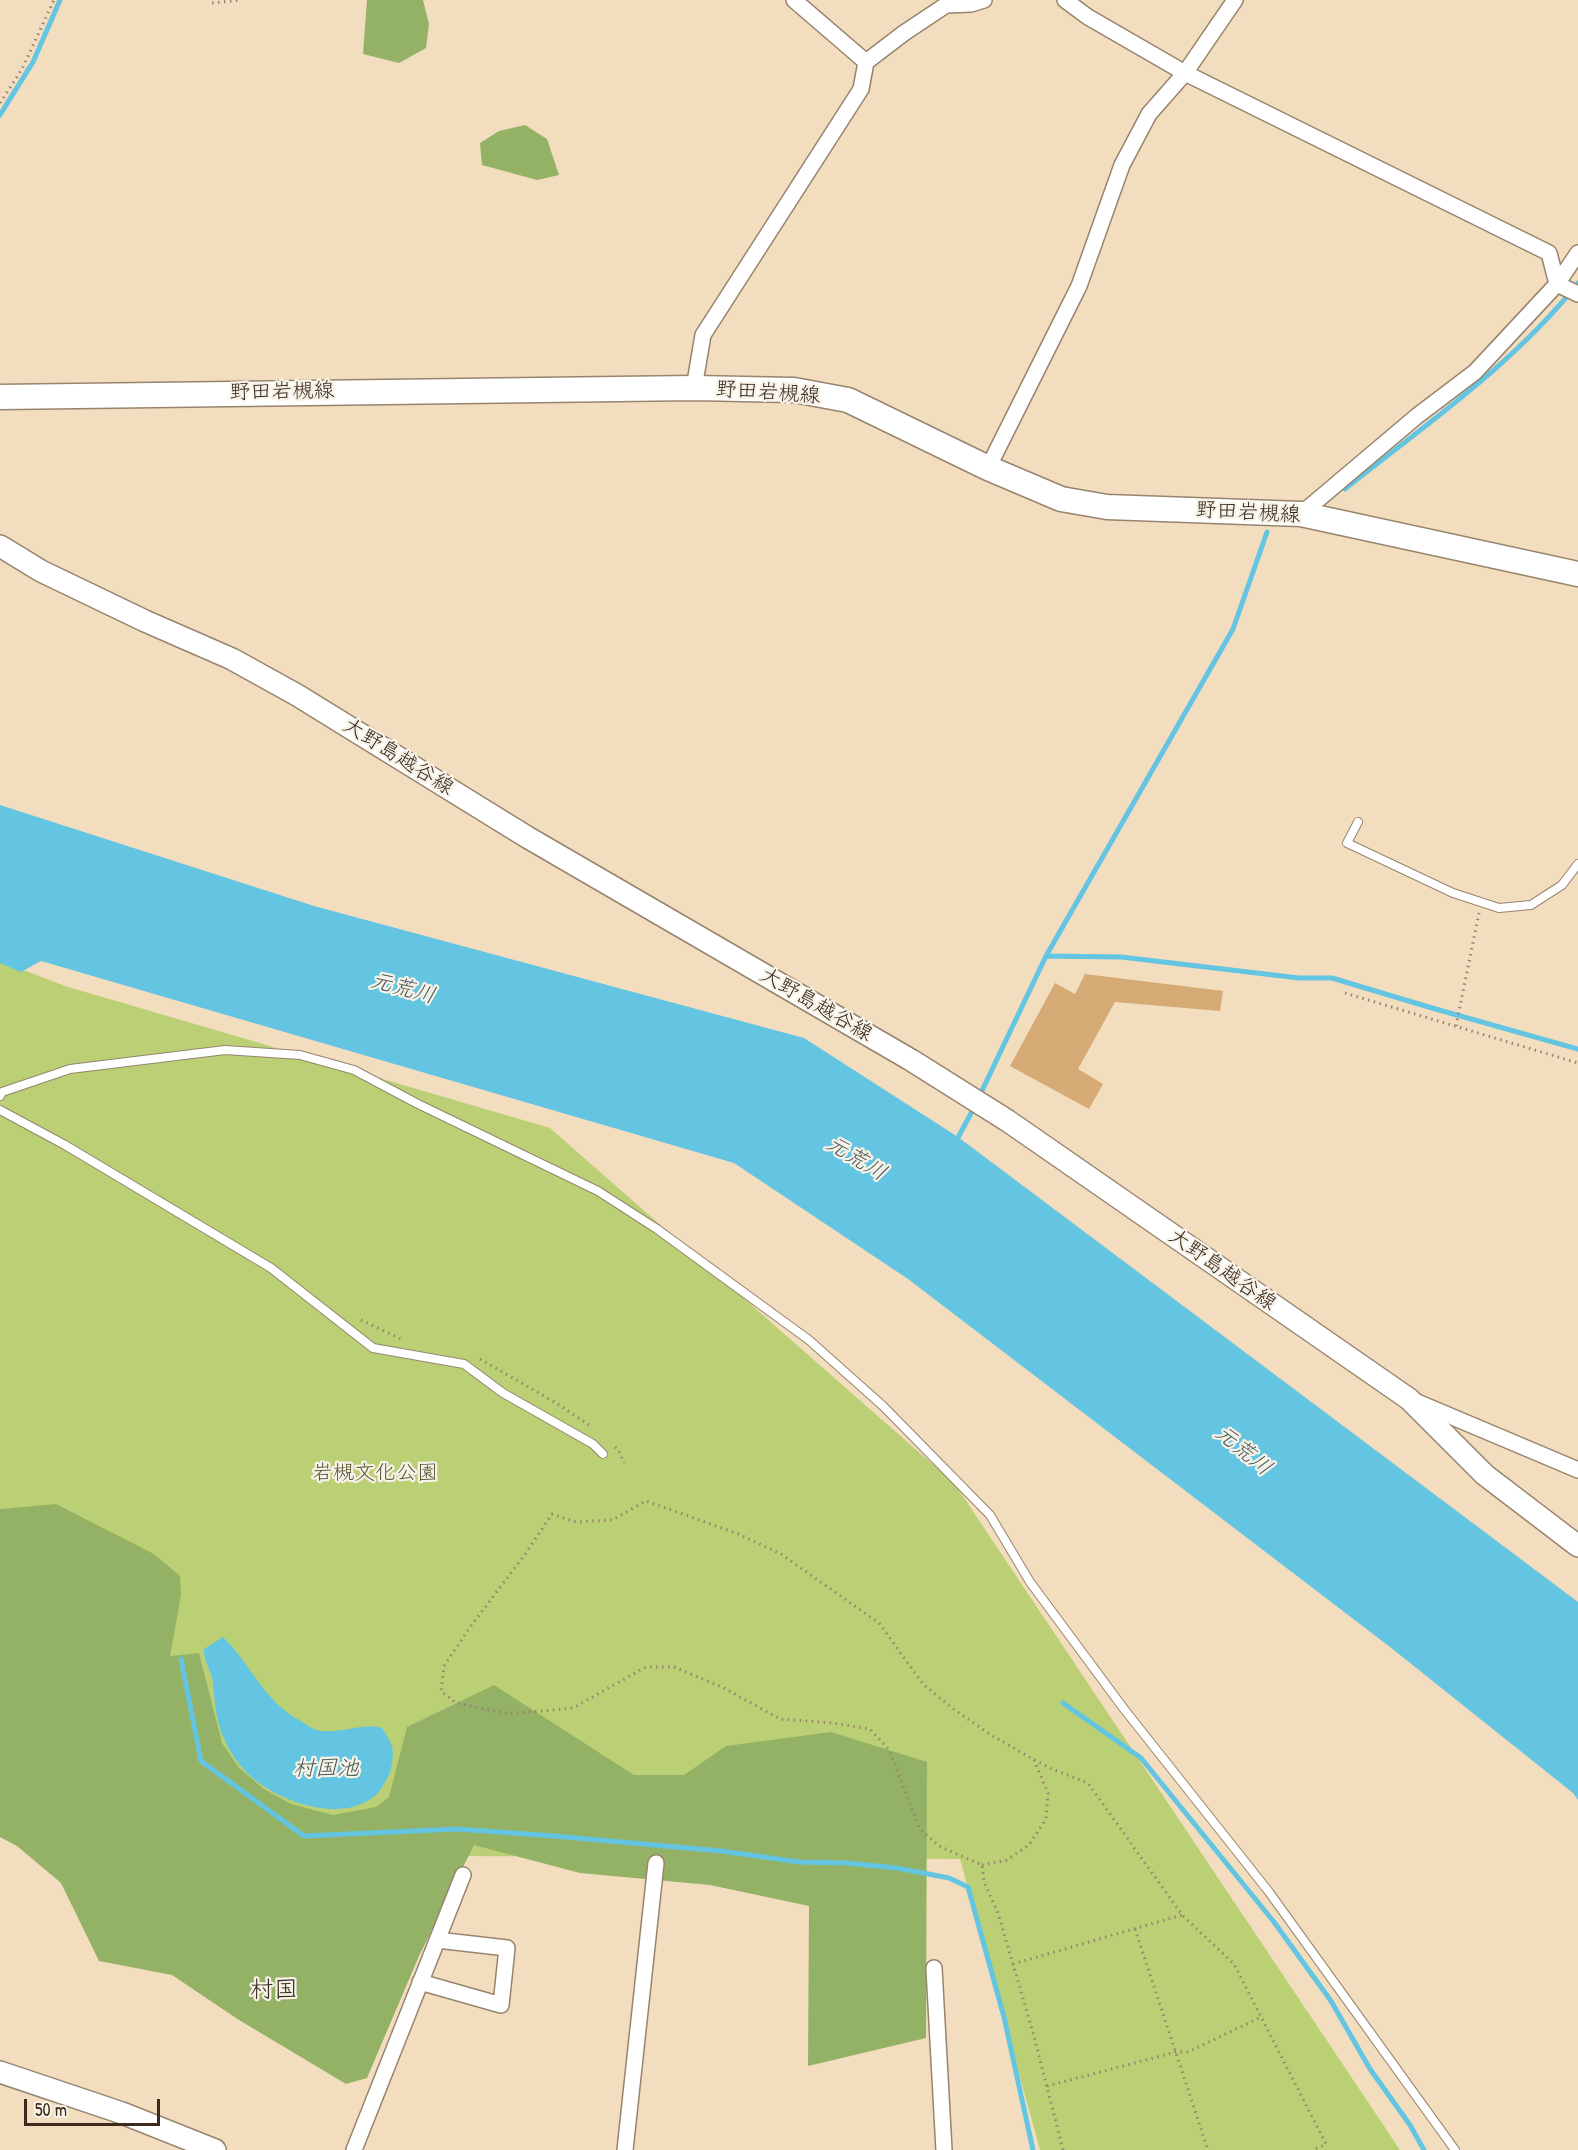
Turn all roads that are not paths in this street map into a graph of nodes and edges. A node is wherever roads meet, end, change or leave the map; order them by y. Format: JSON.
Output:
{"nodes":[{"id":1,"x":794,"y":0,"type":"edge"},
{"id":2,"x":984,"y":0,"type":"edge"},
{"id":3,"x":1065,"y":0,"type":"edge"},
{"id":4,"x":1235,"y":0,"type":"edge"},
{"id":5,"x":866,"y":62,"type":"junction"},
{"id":6,"x":1185,"y":73,"type":"junction"},
{"id":7,"x":1578,"y":253,"type":"edge"},
{"id":8,"x":1559,"y":284,"type":"junction"},
{"id":9,"x":1577,"y":294,"type":"edge"},
{"id":10,"x":694,"y":388,"type":"junction"},
{"id":11,"x":0,"y":397,"type":"edge"},
{"id":12,"x":988,"y":468,"type":"junction"},
{"id":13,"x":1301,"y":514,"type":"junction"},
{"id":14,"x":0,"y":546,"type":"edge"},
{"id":15,"x":1578,"y":573,"type":"edge"},
{"id":16,"x":1358,"y":822,"type":"dead end"},
{"id":17,"x":1578,"y":864,"type":"edge"},
{"id":18,"x":0,"y":1096,"type":"edge"},
{"id":19,"x":0,"y":1110,"type":"edge"},
{"id":20,"x":1409,"y":1399,"type":"junction"},
{"id":21,"x":603,"y":1454,"type":"dead end"},
{"id":22,"x":1578,"y":1470,"type":"edge"},
{"id":23,"x":1578,"y":1546,"type":"edge"},
{"id":24,"x":656,"y":1863,"type":"dead end"},
{"id":25,"x":463,"y":1875,"type":"dead end"},
{"id":26,"x":437,"y":1940,"type":"junction"},
{"id":27,"x":934,"y":1968,"type":"dead end"},
{"id":28,"x":420,"y":1982,"type":"junction"},
{"id":29,"x":0,"y":2072,"type":"edge"},
{"id":30,"x":215,"y":2150,"type":"edge"},
{"id":31,"x":354,"y":2150,"type":"edge"},
{"id":32,"x":625,"y":2150,"type":"edge"},
{"id":33,"x":944,"y":2150,"type":"edge"},
{"id":34,"x":1455,"y":2150,"type":"edge"}],
"edges":[{"from":1,"to":5,"type":"street"},
{"from":2,"to":5,"type":"street"},
{"from":3,"to":6,"type":"street"},
{"from":4,"to":6,"type":"street"},
{"from":5,"to":10,"type":"street"},
{"from":6,"to":8,"type":"street"},
{"from":6,"to":12,"type":"street"},
{"from":7,"to":8,"type":"street"},
{"from":8,"to":9,"type":"street"},
{"from":8,"to":13,"type":"street"},
{"from":10,"to":11,"type":"main road","name":"野田岩槻線"},
{"from":10,"to":12,"type":"main road","name":"野田岩槻線"},
{"from":12,"to":13,"type":"main road","name":"野田岩槻線"},
{"from":13,"to":15,"type":"main road","name":"野田岩槻線"},
{"from":14,"to":20,"type":"main road","name":"大野島越谷線"},
{"from":16,"to":17,"type":"lane"},
{"from":18,"to":34,"type":"lane"},
{"from":19,"to":21,"type":"lane"},
{"from":20,"to":22,"type":"street"},
{"from":20,"to":23,"type":"main road","name":"大野島越谷線"},
{"from":24,"to":32,"type":"street"},
{"from":25,"to":26,"type":"street"},
{"from":26,"to":28,"type":"street"},
{"from":26,"to":28,"type":"street"},
{"from":27,"to":33,"type":"street"},
{"from":28,"to":31,"type":"street"},
{"from":29,"to":30,"type":"main road"}]}
